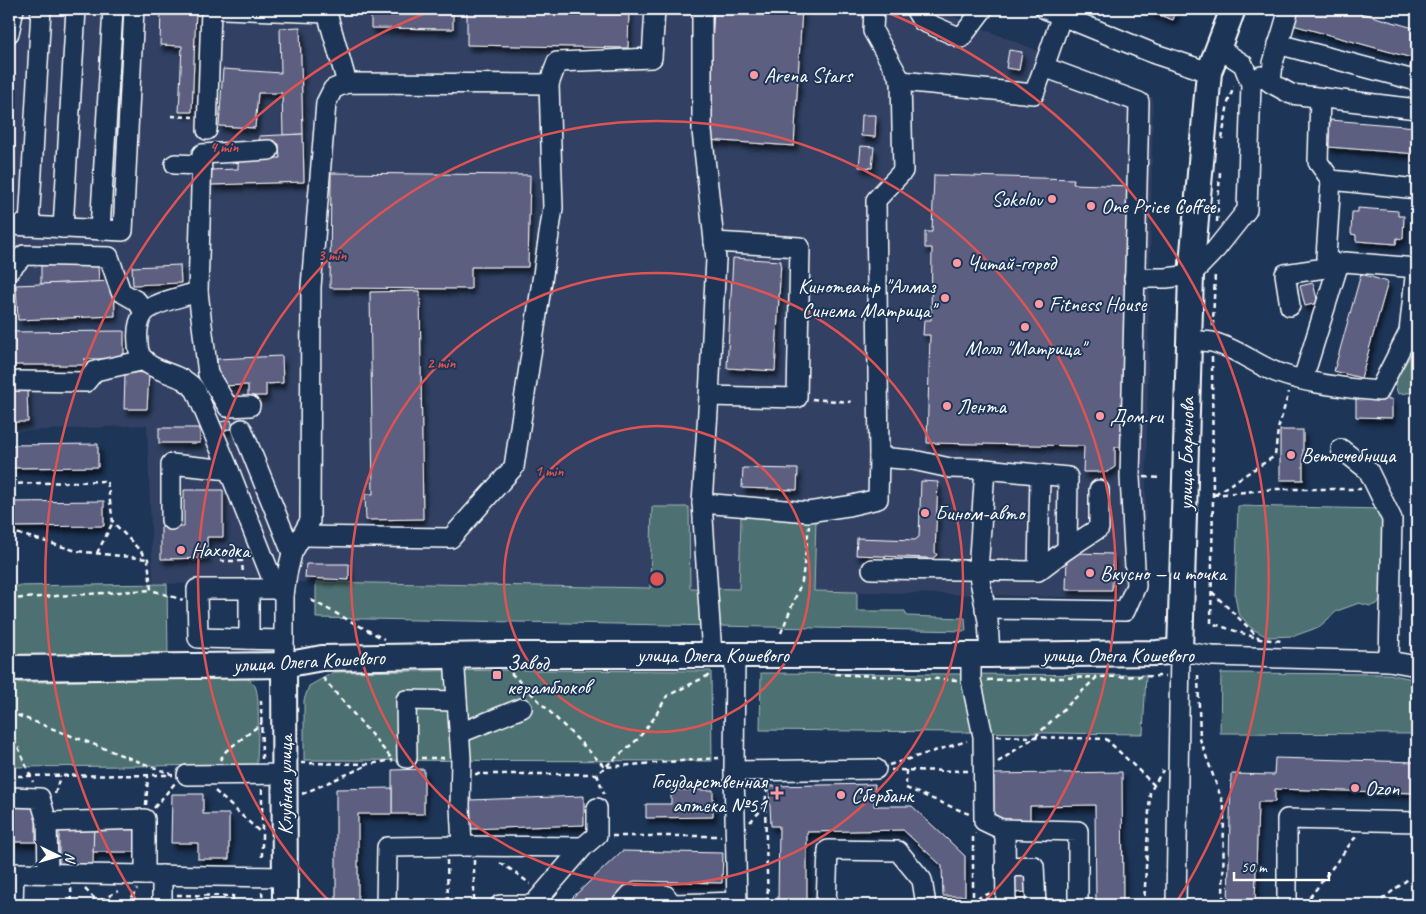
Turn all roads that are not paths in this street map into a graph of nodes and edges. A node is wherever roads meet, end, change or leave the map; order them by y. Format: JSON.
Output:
{"nodes":[{"id":1,"x":14,"y":9,"type":"edge"},
{"id":2,"x":41,"y":9,"type":"edge"},
{"id":3,"x":76,"y":9,"type":"edge"},
{"id":4,"x":113,"y":9,"type":"edge"},
{"id":5,"x":134,"y":9,"type":"edge"},
{"id":6,"x":211,"y":9,"type":"edge"},
{"id":7,"x":224,"y":9,"type":"edge"},
{"id":8,"x":655,"y":9,"type":"edge"},
{"id":9,"x":702,"y":9,"type":"edge"},
{"id":10,"x":874,"y":9,"type":"edge"},
{"id":11,"x":915,"y":9,"type":"edge"},
{"id":12,"x":983,"y":9,"type":"edge"},
{"id":13,"x":1233,"y":9,"type":"edge"},
{"id":14,"x":1289,"y":9,"type":"edge"},
{"id":15,"x":1054,"y":12,"type":"edge"},
{"id":16,"x":9,"y":33,"type":"edge"},
{"id":17,"x":1278,"y":44,"type":"junction"},
{"id":18,"x":1218,"y":48,"type":"junction"},
{"id":19,"x":1243,"y":64,"type":"junction"},
{"id":20,"x":1044,"y":67,"type":"junction"},
{"id":21,"x":1209,"y":72,"type":"junction"},
{"id":22,"x":901,"y":81,"type":"junction"},
{"id":23,"x":1417,"y":81,"type":"edge"},
{"id":24,"x":347,"y":83,"type":"junction"},
{"id":25,"x":1271,"y":83,"type":"junction"},
{"id":26,"x":549,"y":84,"type":"junction"},
{"id":27,"x":1320,"y":98,"type":"junction"},
{"id":28,"x":1417,"y":109,"type":"edge"},
{"id":29,"x":207,"y":123,"type":"road end"},
{"id":30,"x":269,"y":150,"type":"dead end"},
{"id":31,"x":175,"y":164,"type":"dead end"},
{"id":32,"x":202,"y":165,"type":"junction"},
{"id":33,"x":1331,"y":180,"type":"junction"},
{"id":34,"x":1414,"y":195,"type":"edge"},
{"id":35,"x":64,"y":228,"type":"junction"},
{"id":36,"x":100,"y":230,"type":"junction"},
{"id":37,"x":714,"y":242,"type":"junction"},
{"id":38,"x":1414,"y":262,"type":"edge"},
{"id":39,"x":1338,"y":266,"type":"junction"},
{"id":40,"x":9,"y":271,"type":"edge"},
{"id":41,"x":1191,"y":275,"type":"junction"},
{"id":42,"x":1134,"y":278,"type":"junction"},
{"id":43,"x":198,"y":292,"type":"junction"},
{"id":44,"x":1290,"y":306,"type":"dead end"},
{"id":45,"x":144,"y":312,"type":"junction"},
{"id":46,"x":1189,"y":340,"type":"junction"},
{"id":47,"x":145,"y":360,"type":"junction"},
{"id":48,"x":1298,"y":378,"type":"junction"},
{"id":49,"x":18,"y":381,"type":"dead end"},
{"id":50,"x":709,"y":396,"type":"junction"},
{"id":51,"x":250,"y":406,"type":"dead end"},
{"id":52,"x":242,"y":429,"type":"dead end"},
{"id":53,"x":1341,"y":449,"type":"dead end"},
{"id":54,"x":879,"y":457,"type":"junction"},
{"id":55,"x":985,"y":469,"type":"junction"},
{"id":56,"x":229,"y":470,"type":"junction"},
{"id":57,"x":1040,"y":474,"type":"junction"},
{"id":58,"x":1099,"y":490,"type":"dead end"},
{"id":59,"x":702,"y":503,"type":"junction"},
{"id":60,"x":171,"y":520,"type":"dead end"},
{"id":61,"x":301,"y":536,"type":"junction"},
{"id":62,"x":1067,"y":548,"type":"junction"},
{"id":63,"x":292,"y":553,"type":"junction"},
{"id":64,"x":872,"y":569,"type":"dead end"},
{"id":65,"x":978,"y":571,"type":"junction"},
{"id":66,"x":1038,"y":571,"type":"junction"},
{"id":67,"x":248,"y":589,"type":"junction"},
{"id":68,"x":280,"y":592,"type":"junction"},
{"id":69,"x":985,"y":608,"type":"junction"},
{"id":70,"x":249,"y":639,"type":"junction"},
{"id":71,"x":284,"y":640,"type":"junction"},
{"id":72,"x":1180,"y":651,"type":"junction"},
{"id":73,"x":981,"y":655,"type":"junction"},
{"id":74,"x":454,"y":656,"type":"junction"},
{"id":75,"x":719,"y":661,"type":"junction"},
{"id":76,"x":1389,"y":661,"type":"junction"},
{"id":77,"x":284,"y":665,"type":"junction"},
{"id":78,"x":1417,"y":666,"type":"edge"},
{"id":79,"x":9,"y":668,"type":"edge"},
{"id":80,"x":457,"y":701,"type":"junction"},
{"id":81,"x":522,"y":708,"type":"dead end"},
{"id":82,"x":460,"y":733,"type":"junction"},
{"id":83,"x":400,"y":759,"type":"road end"},
{"id":84,"x":734,"y":764,"type":"junction"},
{"id":85,"x":291,"y":768,"type":"junction"},
{"id":86,"x":876,"y":769,"type":"road end"},
{"id":87,"x":190,"y":775,"type":"road end"},
{"id":88,"x":9,"y":797,"type":"edge"},
{"id":89,"x":597,"y":808,"type":"dead end"},
{"id":90,"x":46,"y":822,"type":"junction"},
{"id":91,"x":1417,"y":822,"type":"edge"},
{"id":92,"x":1001,"y":829,"type":"junction"},
{"id":93,"x":468,"y":846,"type":"junction"},
{"id":94,"x":583,"y":847,"type":"junction"},
{"id":95,"x":1005,"y":867,"type":"junction"},
{"id":96,"x":48,"y":873,"type":"junction"},
{"id":97,"x":154,"y":875,"type":"junction"},
{"id":98,"x":285,"y":877,"type":"junction"},
{"id":99,"x":162,"y":900,"type":"edge"},
{"id":100,"x":737,"y":903,"type":"edge"},
{"id":101,"x":673,"y":904,"type":"edge"},
{"id":102,"x":13,"y":905,"type":"edge"},
{"id":103,"x":285,"y":905,"type":"edge"},
{"id":104,"x":386,"y":905,"type":"edge"},
{"id":105,"x":500,"y":905,"type":"edge"},
{"id":106,"x":621,"y":905,"type":"edge"},
{"id":107,"x":826,"y":905,"type":"edge"},
{"id":108,"x":926,"y":905,"type":"edge"},
{"id":109,"x":1006,"y":905,"type":"edge"},
{"id":110,"x":1036,"y":905,"type":"edge"},
{"id":111,"x":1078,"y":905,"type":"edge"},
{"id":112,"x":1176,"y":905,"type":"edge"},
{"id":113,"x":1287,"y":905,"type":"edge"}],
"edges":[{"from":1,"to":16,"type":"street"},
{"from":2,"to":35,"type":"street"},
{"from":3,"to":35,"type":"street"},
{"from":4,"to":36,"type":"street"},
{"from":5,"to":36,"type":"street"},
{"from":6,"to":29,"type":"street"},
{"from":7,"to":24,"type":"street"},
{"from":8,"to":26,"type":"street"},
{"from":9,"to":37,"type":"street"},
{"from":10,"to":22,"type":"street"},
{"from":11,"to":12,"type":"street"},
{"from":13,"to":18,"type":"main road","name":"улица Баранова"},
{"from":14,"to":17,"type":"street"},
{"from":15,"to":20,"type":"street"},
{"from":15,"to":21,"type":"street"},
{"from":17,"to":23,"type":"street"},
{"from":17,"to":25,"type":"street"},
{"from":18,"to":19,"type":"street"},
{"from":18,"to":21,"type":"main road","name":"улица Баранова"},
{"from":19,"to":25,"type":"street"},
{"from":19,"to":41,"type":"street"},
{"from":20,"to":22,"type":"street"},
{"from":20,"to":42,"type":"street"},
{"from":21,"to":41,"type":"main road","name":"улица Баранова"},
{"from":22,"to":54,"type":"street"},
{"from":24,"to":26,"type":"street"},
{"from":24,"to":61,"type":"street"},
{"from":25,"to":27,"type":"street"},
{"from":26,"to":61,"type":"street"},
{"from":27,"to":28,"type":"street"},
{"from":27,"to":33,"type":"street"},
{"from":30,"to":32,"type":"street"},
{"from":31,"to":32,"type":"street"},
{"from":32,"to":43,"type":"street"},
{"from":33,"to":34,"type":"street"},
{"from":33,"to":39,"type":"street"},
{"from":35,"to":36,"type":"street"},
{"from":37,"to":50,"type":"street"},
{"from":37,"to":50,"type":"street"},
{"from":38,"to":39,"type":"street"},
{"from":38,"to":48,"type":"street"},
{"from":39,"to":44,"type":"street"},
{"from":39,"to":48,"type":"street"},
{"from":40,"to":45,"type":"street"},
{"from":41,"to":42,"type":"street"},
{"from":41,"to":46,"type":"main road","name":"улица Баранова"},
{"from":42,"to":69,"type":"street"},
{"from":43,"to":45,"type":"street"},
{"from":43,"to":51,"type":"street"},
{"from":45,"to":47,"type":"street"},
{"from":46,"to":48,"type":"street"},
{"from":46,"to":72,"type":"main road","name":"улица Баранова"},
{"from":47,"to":49,"type":"street"},
{"from":47,"to":56,"type":"street"},
{"from":50,"to":59,"type":"street"},
{"from":52,"to":63,"type":"street"},
{"from":53,"to":76,"type":"street"},
{"from":54,"to":55,"type":"street"},
{"from":54,"to":59,"type":"street"},
{"from":55,"to":57,"type":"street"},
{"from":55,"to":65,"type":"street"},
{"from":56,"to":60,"type":"street"},
{"from":56,"to":68,"type":"street"},
{"from":57,"to":62,"type":"street"},
{"from":57,"to":66,"type":"street"},
{"from":58,"to":62,"type":"street"},
{"from":59,"to":75,"type":"street"},
{"from":61,"to":63,"type":"street"},
{"from":62,"to":66,"type":"street"},
{"from":63,"to":68,"type":"street"},
{"from":64,"to":65,"type":"street"},
{"from":65,"to":66,"type":"street"},
{"from":65,"to":69,"type":"street"},
{"from":67,"to":68,"type":"street"},
{"from":67,"to":70,"type":"street"},
{"from":67,"to":70,"type":"street"},
{"from":68,"to":71,"type":"street"},
{"from":69,"to":73,"type":"street"},
{"from":70,"to":71,"type":"street"},
{"from":71,"to":77,"type":"street"},
{"from":72,"to":73,"type":"main road","name":"улица Олега Кошевого"},
{"from":72,"to":76,"type":"street","name":"улица Олега Кошевого"},
{"from":72,"to":112,"type":"street","name":"улица Баранова"},
{"from":73,"to":75,"type":"main road","name":"улица Олега Кошевого"},
{"from":73,"to":92,"type":"street"},
{"from":74,"to":75,"type":"main road","name":"улица Олега Кошевого"},
{"from":74,"to":77,"type":"main road","name":"улица Олега Кошевого"},
{"from":74,"to":80,"type":"street"},
{"from":75,"to":84,"type":"street"},
{"from":76,"to":78,"type":"street","name":"улица Олега Кошевого"},
{"from":77,"to":79,"type":"main road","name":"улица Олега Кошевого"},
{"from":77,"to":85,"type":"main road","name":"Клубная улица"},
{"from":80,"to":82,"type":"street"},
{"from":80,"to":83,"type":"street"},
{"from":81,"to":82,"type":"street"},
{"from":82,"to":93,"type":"street"},
{"from":84,"to":86,"type":"street"},
{"from":84,"to":100,"type":"street"},
{"from":85,"to":87,"type":"street"},
{"from":85,"to":98,"type":"main road","name":"Клубная улица"},
{"from":88,"to":90,"type":"street"},
{"from":89,"to":94,"type":"street"},
{"from":90,"to":96,"type":"street"},
{"from":90,"to":97,"type":"street"},
{"from":91,"to":113,"type":"street"},
{"from":92,"to":95,"type":"street"},
{"from":92,"to":111,"type":"street"},
{"from":93,"to":94,"type":"street"},
{"from":93,"to":104,"type":"street"},
{"from":94,"to":105,"type":"street"},
{"from":95,"to":109,"type":"street"},
{"from":95,"to":110,"type":"street"},
{"from":96,"to":97,"type":"street"},
{"from":96,"to":102,"type":"street"},
{"from":97,"to":98,"type":"street"},
{"from":97,"to":99,"type":"street"},
{"from":98,"to":103,"type":"main road","name":"Клубная улица"},
{"from":100,"to":101,"type":"street"},
{"from":101,"to":106,"type":"street"},
{"from":107,"to":108,"type":"street"}]}
